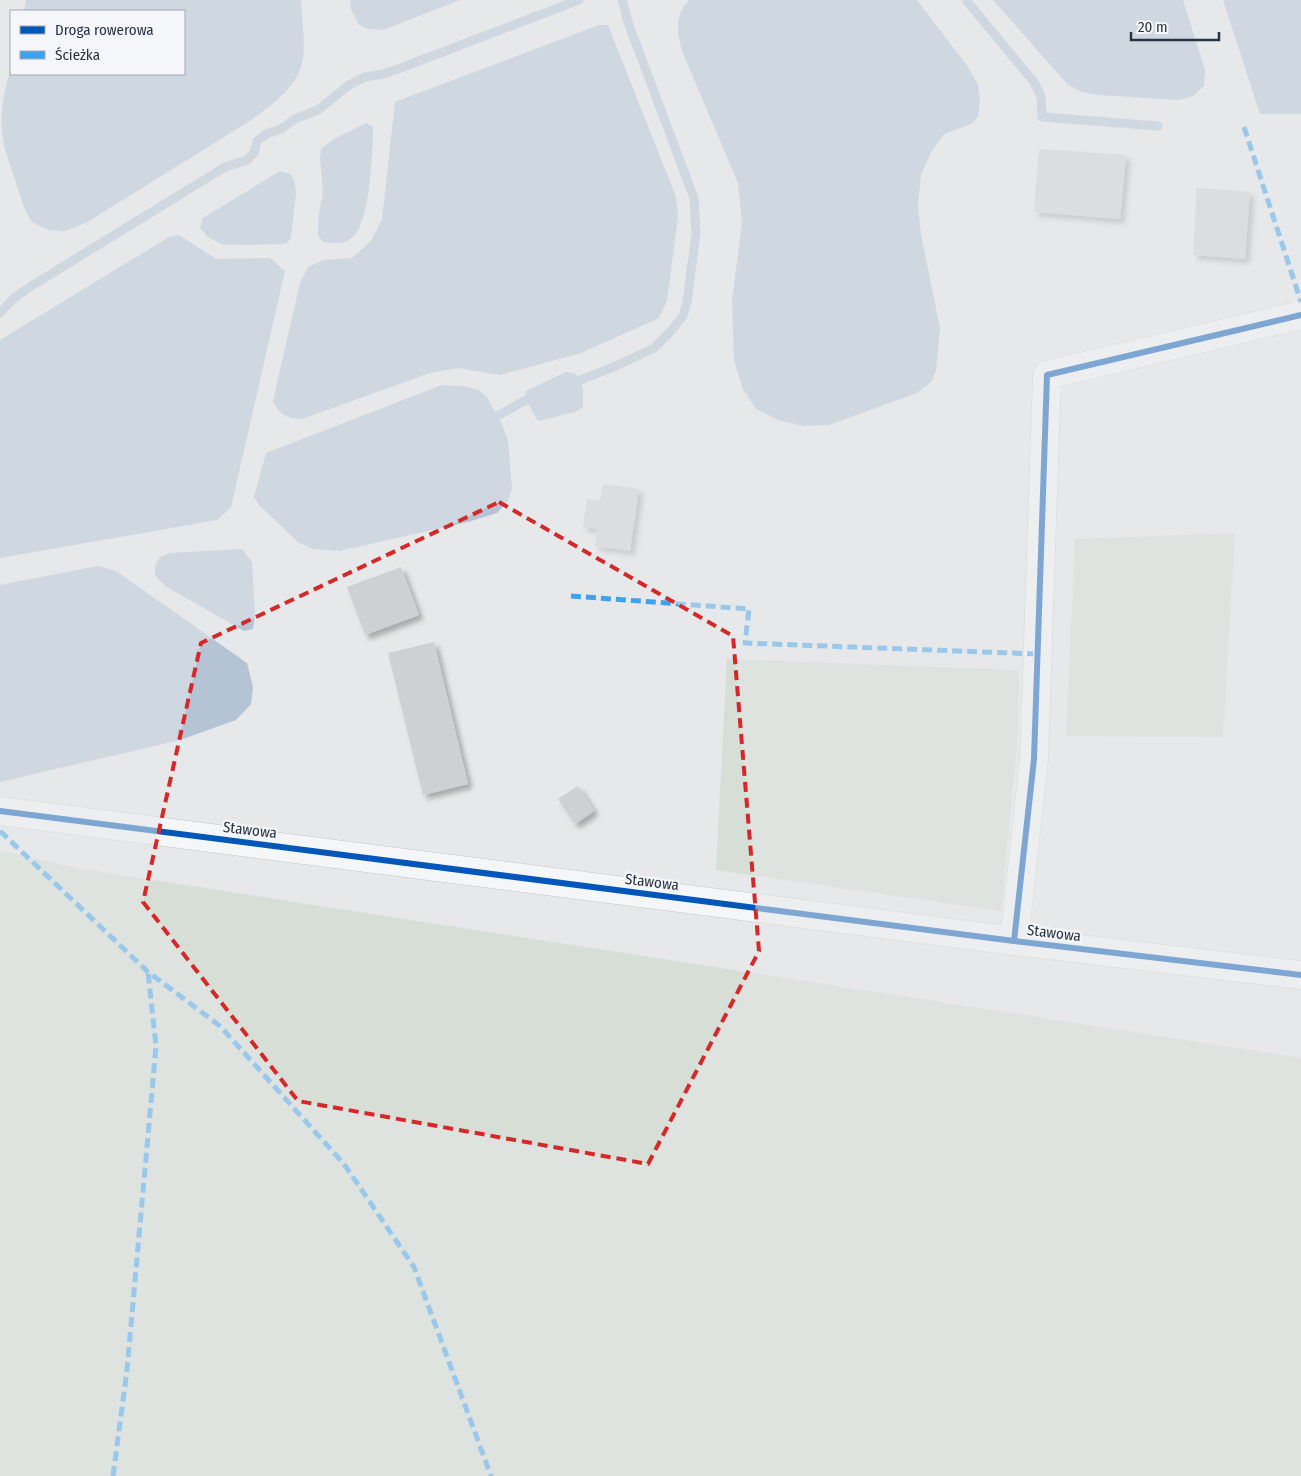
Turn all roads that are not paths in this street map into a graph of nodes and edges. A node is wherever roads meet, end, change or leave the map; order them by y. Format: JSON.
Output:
{"nodes":[{"id":1,"x":1301,"y":315,"type":"edge"},
{"id":2,"x":0,"y":811,"type":"edge"},
{"id":3,"x":1014,"y":941,"type":"junction"},
{"id":4,"x":1301,"y":975,"type":"edge"}],
"edges":[{"from":1,"to":3,"type":"street"},
{"from":2,"to":3,"type":"street","name":"Stawowa"},
{"from":3,"to":4,"type":"street","name":"Stawowa"}]}
